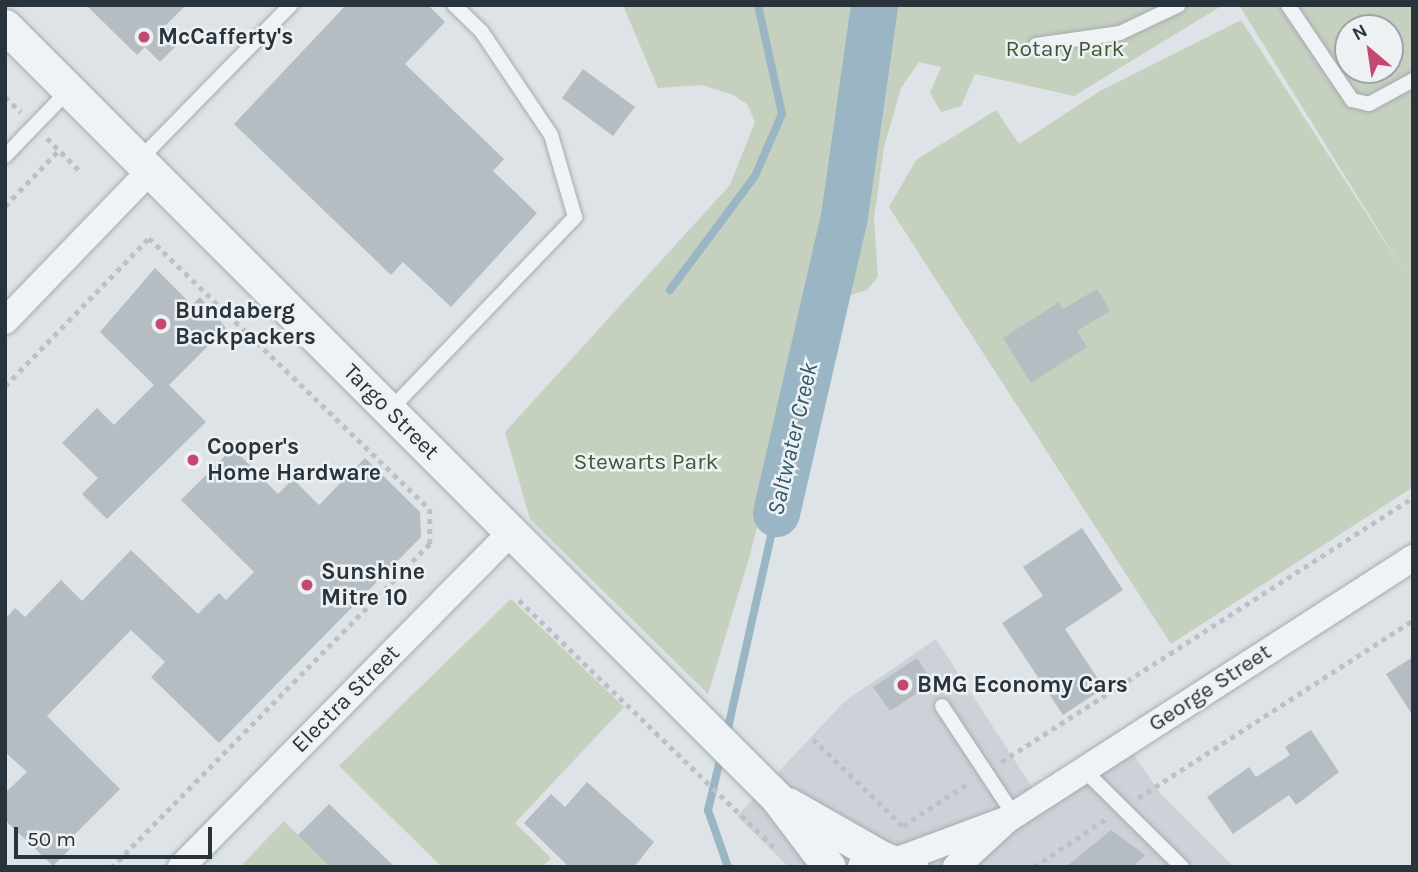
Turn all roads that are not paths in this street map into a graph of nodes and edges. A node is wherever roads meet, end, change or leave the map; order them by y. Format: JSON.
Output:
{"nodes":[{"id":1,"x":291,"y":5,"type":"edge"},
{"id":2,"x":454,"y":5,"type":"edge"},
{"id":3,"x":1179,"y":5,"type":"edge"},
{"id":4,"x":1288,"y":5,"type":"edge"},
{"id":5,"x":5,"y":26,"type":"edge"},
{"id":6,"x":1036,"y":46,"type":"dead end"},
{"id":7,"x":1413,"y":80,"type":"edge"},
{"id":8,"x":69,"y":90,"type":"junction"},
{"id":9,"x":5,"y":156,"type":"edge"},
{"id":10,"x":144,"y":165,"type":"junction"},
{"id":11,"x":5,"y":321,"type":"edge"},
{"id":12,"x":389,"y":411,"type":"junction"},
{"id":13,"x":510,"y":532,"type":"junction"},
{"id":14,"x":1413,"y":558,"type":"edge"},
{"id":15,"x":942,"y":706,"type":"dead end"},
{"id":16,"x":1084,"y":770,"type":"junction"},
{"id":17,"x":772,"y":794,"type":"junction"},
{"id":18,"x":1011,"y":817,"type":"junction"},
{"id":19,"x":890,"y":863,"type":"edge"},
{"id":20,"x":181,"y":867,"type":"edge"},
{"id":21,"x":830,"y":867,"type":"edge"},
{"id":22,"x":956,"y":867,"type":"edge"},
{"id":23,"x":1182,"y":867,"type":"edge"}],
"edges":[{"from":1,"to":10,"type":"lane"},
{"from":2,"to":12,"type":"lane"},
{"from":3,"to":6,"type":"lane"},
{"from":4,"to":7,"type":"lane"},
{"from":5,"to":8,"type":"street","name":"Targo Street"},
{"from":8,"to":9,"type":"lane"},
{"from":8,"to":10,"type":"street","name":"Targo Street"},
{"from":10,"to":11,"type":"street"},
{"from":10,"to":12,"type":"street","name":"Targo Street"},
{"from":12,"to":13,"type":"street","name":"Targo Street"},
{"from":13,"to":17,"type":"street","name":"Targo Street"},
{"from":13,"to":20,"type":"street","name":"Electra Street"},
{"from":14,"to":16,"type":"street","name":"George Street"},
{"from":15,"to":18,"type":"lane"},
{"from":16,"to":18,"type":"street","name":"George Street"},
{"from":16,"to":23,"type":"lane"},
{"from":17,"to":19,"type":"street","name":"Targo Street"},
{"from":17,"to":21,"type":"street","name":"Targo Street"},
{"from":18,"to":19,"type":"street","name":"George Street"},
{"from":18,"to":22,"type":"street","name":"George Street"}]}
